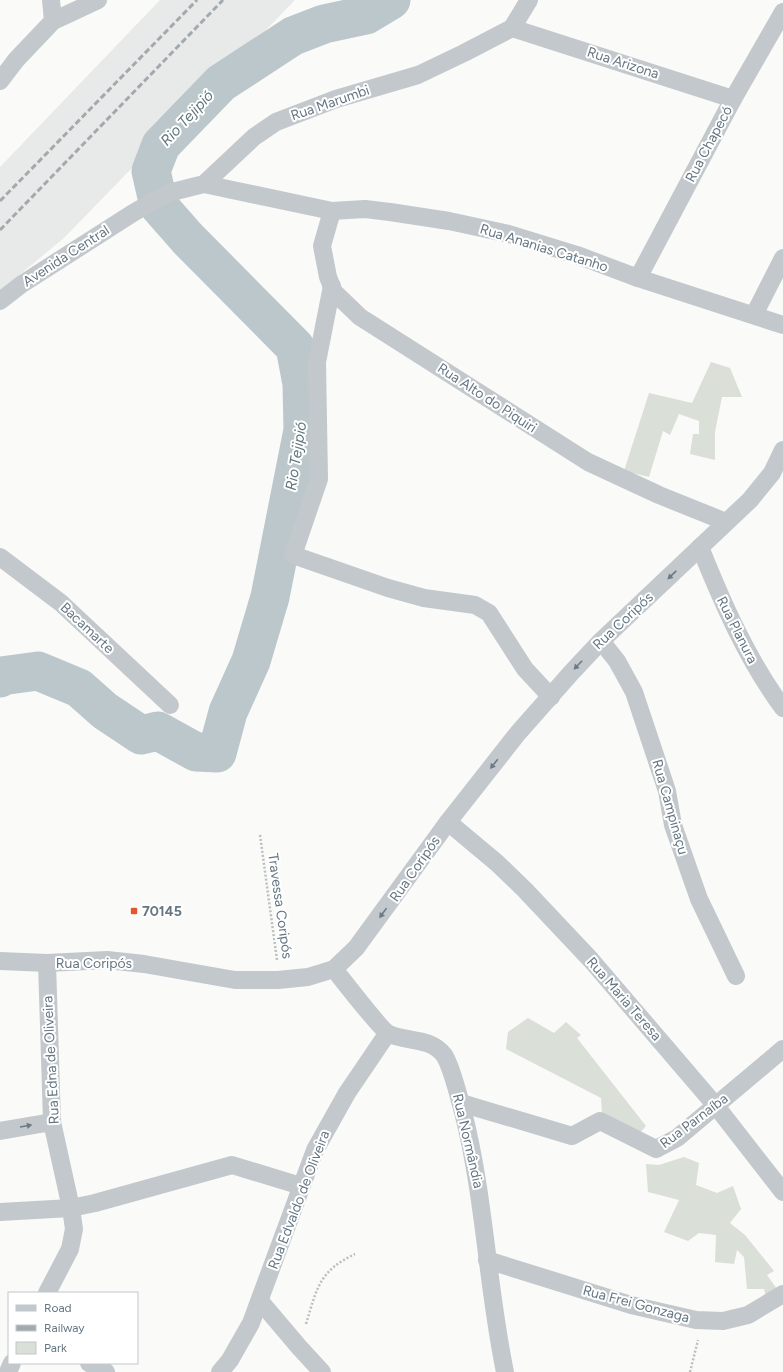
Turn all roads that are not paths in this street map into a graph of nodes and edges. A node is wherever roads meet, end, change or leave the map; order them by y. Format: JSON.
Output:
{"nodes":[{"id":1,"x":51,"y":0,"type":"edge"},
{"id":2,"x":98,"y":0,"type":"edge"},
{"id":3,"x":528,"y":0,"type":"edge"},
{"id":4,"x":783,"y":12,"type":"edge"},
{"id":5,"x":53,"y":21,"type":"junction"},
{"id":6,"x":512,"y":28,"type":"junction"},
{"id":7,"x":0,"y":81,"type":"edge"},
{"id":8,"x":733,"y":99,"type":"junction"},
{"id":9,"x":204,"y":184,"type":"junction"},
{"id":10,"x":332,"y":211,"type":"junction"},
{"id":11,"x":133,"y":213,"type":"joint"},
{"id":12,"x":783,"y":258,"type":"edge"},
{"id":13,"x":638,"y":278,"type":"junction"},
{"id":14,"x":332,"y":286,"type":"junction"},
{"id":15,"x":0,"y":301,"type":"edge"},
{"id":16,"x":754,"y":314,"type":"junction"},
{"id":17,"x":783,"y":325,"type":"edge"},
{"id":18,"x":783,"y":450,"type":"edge"},
{"id":19,"x":726,"y":522,"type":"junction"},
{"id":20,"x":700,"y":547,"type":"junction"},
{"id":21,"x":0,"y":557,"type":"edge"},
{"id":22,"x":601,"y":641,"type":"junction"},
{"id":23,"x":551,"y":697,"type":"junction"},
{"id":24,"x":781,"y":702,"type":"edge"},
{"id":25,"x":170,"y":705,"type":"dead end"},
{"id":26,"x":448,"y":822,"type":"junction"},
{"id":27,"x":0,"y":961,"type":"edge"},
{"id":28,"x":47,"y":963,"type":"junction"},
{"id":29,"x":334,"y":969,"type":"junction"},
{"id":30,"x":736,"y":976,"type":"dead end"},
{"id":31,"x":387,"y":1034,"type":"junction"},
{"id":32,"x":783,"y":1049,"type":"edge"},
{"id":33,"x":461,"y":1103,"type":"junction"},
{"id":34,"x":716,"y":1106,"type":"junction"},
{"id":35,"x":52,"y":1122,"type":"junction"},
{"id":36,"x":0,"y":1131,"type":"edge"},
{"id":37,"x":301,"y":1186,"type":"junction"},
{"id":38,"x":783,"y":1192,"type":"edge"},
{"id":39,"x":71,"y":1208,"type":"junction"},
{"id":40,"x":0,"y":1212,"type":"edge"},
{"id":41,"x":487,"y":1260,"type":"junction"},
{"id":42,"x":48,"y":1292,"type":"edge"},
{"id":43,"x":783,"y":1294,"type":"edge"},
{"id":44,"x":260,"y":1301,"type":"junction"},
{"id":45,"x":91,"y":1364,"type":"edge"},
{"id":46,"x":106,"y":1372,"type":"edge"},
{"id":47,"x":220,"y":1372,"type":"edge"},
{"id":48,"x":322,"y":1372,"type":"edge"},
{"id":49,"x":504,"y":1372,"type":"edge"}],
"edges":[{"from":1,"to":5,"type":"street"},
{"from":2,"to":5,"type":"street"},
{"from":3,"to":6,"type":"street"},
{"from":4,"to":8,"type":"street","name":"Rua Chapecó"},
{"from":5,"to":7,"type":"street"},
{"from":6,"to":8,"type":"street","name":"Rua Arizona"},
{"from":6,"to":9,"type":"street","name":"Rua Marumbi"},
{"from":8,"to":13,"type":"street","name":"Rua Chapecó"},
{"from":9,"to":10,"type":"street","name":"Rua Ananias Catanho"},
{"from":9,"to":11,"type":"street","name":"Rua Marumbi"},
{"from":10,"to":13,"type":"street","name":"Rua Ananias Catanho"},
{"from":10,"to":14,"type":"street","name":"Rua Alto do Piquiri"},
{"from":11,"to":15,"type":"street","name":"Avenida Central"},
{"from":12,"to":16,"type":"street"},
{"from":13,"to":16,"type":"street","name":"Rua Ananias Catanho"},
{"from":14,"to":19,"type":"street","name":"Rua Alto do Piquiri"},
{"from":14,"to":23,"type":"street"},
{"from":16,"to":17,"type":"street","name":"Rua Ananias Catanho"},
{"from":18,"to":19,"type":"street","name":"Rua Coripós"},
{"from":19,"to":20,"type":"street","name":"Rua Coripós"},
{"from":20,"to":22,"type":"street","name":"Rua Coripós","one_way":true},
{"from":20,"to":24,"type":"street","name":"Rua Planura"},
{"from":21,"to":25,"type":"street","name":"Bacamarte"},
{"from":22,"to":23,"type":"street","name":"Rua Coripós","one_way":true},
{"from":22,"to":30,"type":"street","name":"Rua Campinaçu"},
{"from":23,"to":26,"type":"street","name":"Rua Coripós","one_way":true},
{"from":26,"to":29,"type":"street","name":"Rua Coripós","one_way":true},
{"from":26,"to":34,"type":"street","name":"Rua Maria Teresa"},
{"from":27,"to":28,"type":"street","name":"Rua Coripós"},
{"from":28,"to":29,"type":"street","name":"Rua Coripós"},
{"from":28,"to":35,"type":"street","name":"Rua Edna de Oliveira"},
{"from":29,"to":31,"type":"street"},
{"from":31,"to":33,"type":"street","name":"Rua Normândia"},
{"from":31,"to":37,"type":"street","name":"Rua Edvaldo de Oliveira"},
{"from":32,"to":34,"type":"street","name":"Rua Parnaíba"},
{"from":33,"to":34,"type":"street","name":"Rua Parnaíba"},
{"from":33,"to":41,"type":"street","name":"Rua Normândia"},
{"from":34,"to":38,"type":"street","name":"Rua Maria Teresa"},
{"from":36,"to":35,"type":"street","one_way":true},
{"from":35,"to":39,"type":"street","name":"Rua Edna de Oliveira"},
{"from":37,"to":39,"type":"street"},
{"from":37,"to":44,"type":"street","name":"Rua Edvaldo de Oliveira"},
{"from":39,"to":40,"type":"street"},
{"from":39,"to":42,"type":"street","name":"Rua Edna de Oliveira"},
{"from":41,"to":43,"type":"street","name":"Rua Frei Gonzaga"},
{"from":41,"to":49,"type":"street","name":"Rua Normândia"},
{"from":44,"to":47,"type":"street","name":"Rua Edvaldo de Oliveira"},
{"from":44,"to":48,"type":"street"},
{"from":45,"to":46,"type":"street"}]}
